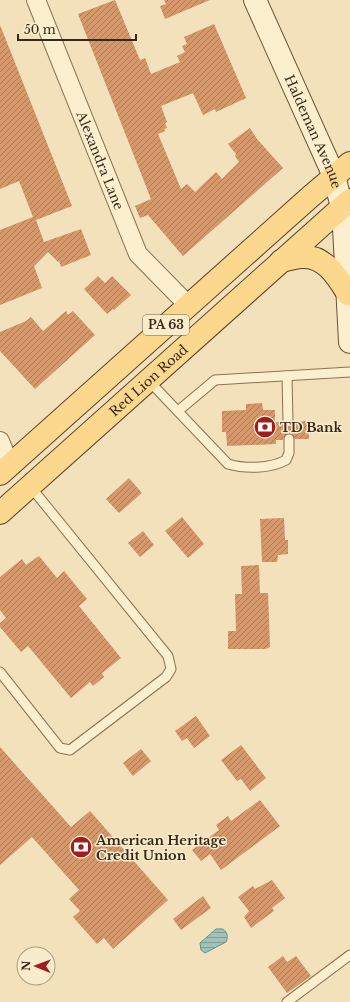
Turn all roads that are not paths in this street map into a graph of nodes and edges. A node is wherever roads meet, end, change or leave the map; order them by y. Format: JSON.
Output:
{"nodes":[{"id":1,"x":36,"y":0,"type":"edge"},
{"id":2,"x":254,"y":0,"type":"edge"},
{"id":3,"x":350,"y":163,"type":"edge"},
{"id":4,"x":334,"y":176,"type":"junction"},
{"id":5,"x":346,"y":204,"type":"edge"},
{"id":6,"x":281,"y":261,"type":"junction"},
{"id":7,"x":348,"y":294,"type":"junction"},
{"id":8,"x":188,"y":305,"type":"junction"},
{"id":9,"x":350,"y":342,"type":"edge"},
{"id":10,"x":350,"y":372,"type":"edge"},
{"id":11,"x":287,"y":376,"type":"junction"},
{"id":12,"x":149,"y":381,"type":"junction"},
{"id":13,"x":178,"y":411,"type":"junction"},
{"id":14,"x":288,"y":422,"type":"dead end"},
{"id":15,"x":289,"y":439,"type":"dead end"},
{"id":16,"x":0,"y":442,"type":"edge"},
{"id":17,"x":5,"y":470,"type":"edge"},
{"id":18,"x":30,"y":486,"type":"junction"},
{"id":19,"x":0,"y":513,"type":"edge"},
{"id":20,"x":0,"y":672,"type":"edge"},
{"id":21,"x":350,"y":955,"type":"edge"},
{"id":22,"x":287,"y":1002,"type":"edge"}],
"edges":[{"from":1,"to":8,"type":"street","name":"Alexandra Lane"},
{"from":2,"to":4,"type":"main road","name":"Haldeman Avenue"},
{"from":3,"to":4,"type":"main road","number":"PA 63"},
{"from":4,"to":5,"type":"main road","name":"Haldeman Avenue"},
{"from":4,"to":8,"type":"main road","number":"PA 63"},
{"from":5,"to":6,"type":"main road","name":"Red Lion Road","number":"PA 63"},
{"from":5,"to":7,"type":"main road","name":"Haldeman Avenue"},
{"from":6,"to":7,"type":"main road"},
{"from":6,"to":12,"type":"main road","name":"Red Lion Road","number":"PA 63"},
{"from":7,"to":9,"type":"main road","name":"Haldeman Avenue"},
{"from":8,"to":17,"type":"main road","number":"PA 63"},
{"from":10,"to":11,"type":"lane"},
{"from":11,"to":13,"type":"lane"},
{"from":11,"to":14,"type":"lane"},
{"from":12,"to":13,"type":"lane"},
{"from":12,"to":18,"type":"main road","name":"Red Lion Road","number":"PA 63"},
{"from":13,"to":15,"type":"lane"},
{"from":16,"to":17,"type":"street"},
{"from":18,"to":19,"type":"main road","name":"Red Lion Road","number":"PA 63"},
{"from":18,"to":20,"type":"lane"},
{"from":21,"to":22,"type":"lane"}]}
